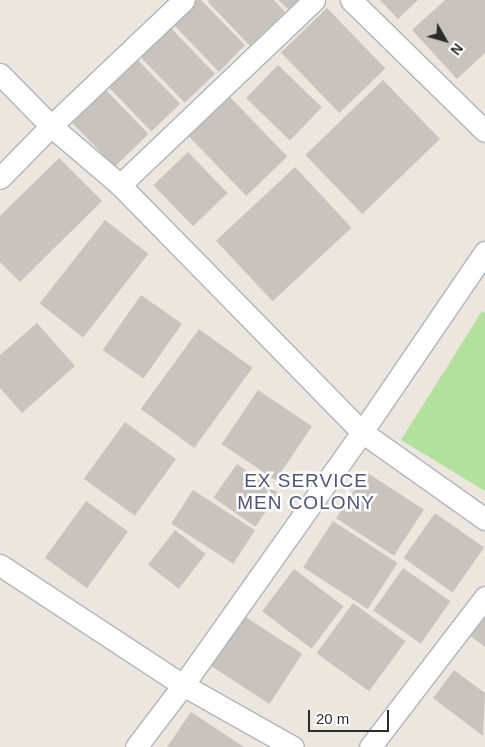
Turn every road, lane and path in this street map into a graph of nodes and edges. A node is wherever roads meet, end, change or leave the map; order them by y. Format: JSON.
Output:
{"nodes":[{"id":1,"x":184,"y":0,"type":"edge"},
{"id":2,"x":314,"y":0,"type":"edge"},
{"id":3,"x":351,"y":0,"type":"edge"},
{"id":4,"x":0,"y":74,"type":"edge"},
{"id":5,"x":51,"y":126,"type":"junction"},
{"id":6,"x":485,"y":131,"type":"edge"},
{"id":7,"x":0,"y":178,"type":"edge"},
{"id":8,"x":120,"y":185,"type":"junction"},
{"id":9,"x":485,"y":252,"type":"edge"},
{"id":10,"x":362,"y":432,"type":"junction"},
{"id":11,"x":485,"y":519,"type":"edge"},
{"id":12,"x":0,"y":565,"type":"edge"},
{"id":13,"x":485,"y":597,"type":"edge"},
{"id":14,"x":183,"y":685,"type":"junction"},
{"id":15,"x":136,"y":747,"type":"edge"},
{"id":16,"x":293,"y":747,"type":"edge"},
{"id":17,"x":370,"y":747,"type":"edge"}],
"edges":[{"from":1,"to":5,"type":"street"},
{"from":2,"to":8,"type":"street"},
{"from":3,"to":6,"type":"street"},
{"from":4,"to":5,"type":"street"},
{"from":5,"to":7,"type":"street"},
{"from":5,"to":8,"type":"street"},
{"from":8,"to":10,"type":"street"},
{"from":9,"to":10,"type":"street"},
{"from":10,"to":11,"type":"street"},
{"from":10,"to":14,"type":"street"},
{"from":12,"to":14,"type":"street"},
{"from":13,"to":17,"type":"street"},
{"from":14,"to":15,"type":"street"},
{"from":14,"to":16,"type":"street"}]}
